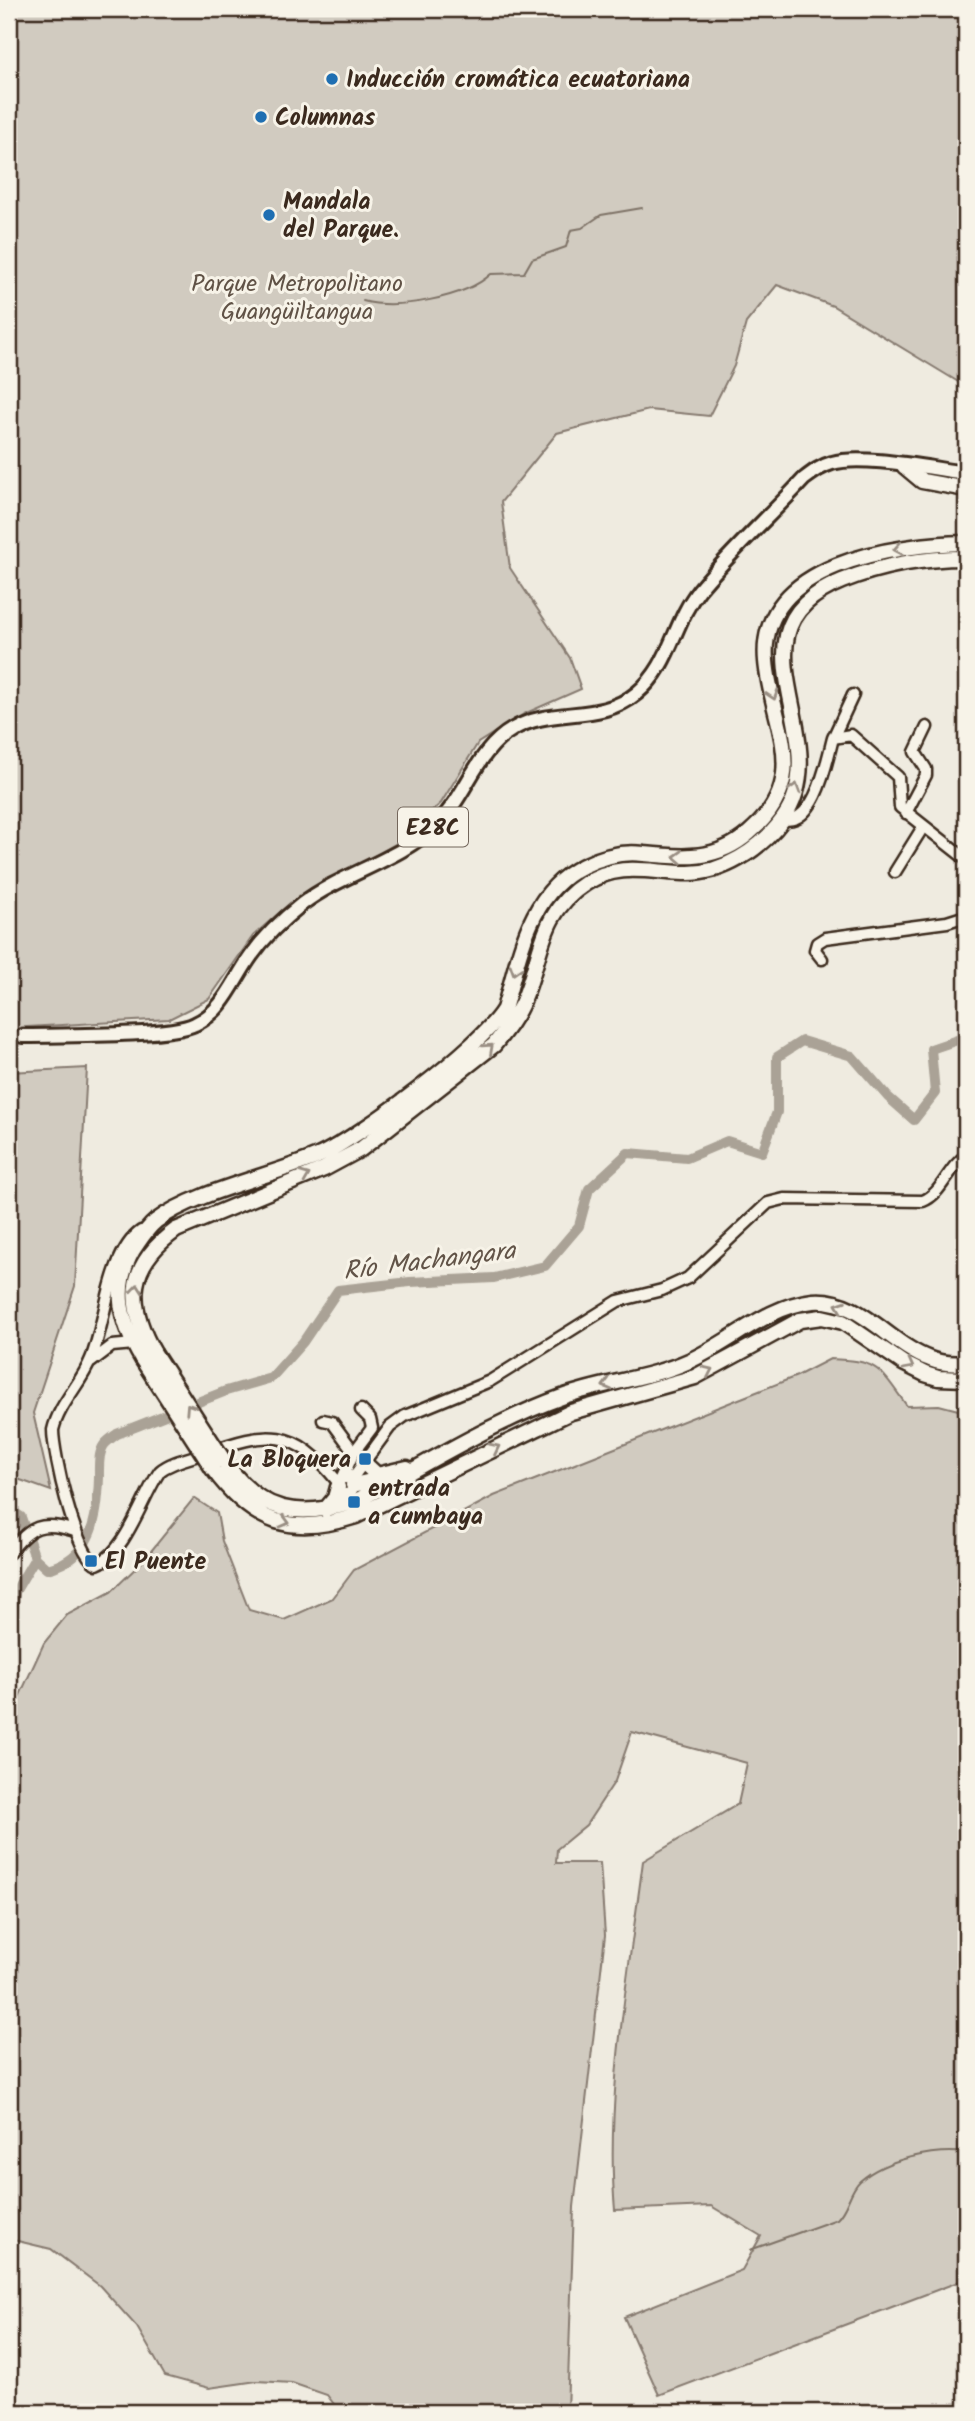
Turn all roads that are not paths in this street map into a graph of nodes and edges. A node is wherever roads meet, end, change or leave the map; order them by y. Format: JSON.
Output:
{"nodes":[{"id":1,"x":904,"y":466,"type":"junction"},
{"id":2,"x":966,"y":472,"type":"edge"},
{"id":3,"x":966,"y":489,"type":"edge"},
{"id":4,"x":966,"y":542,"type":"edge"},
{"id":5,"x":966,"y":558,"type":"edge"},
{"id":6,"x":853,"y":695,"type":"dead end"},
{"id":7,"x":927,"y":727,"type":"dead end"},
{"id":8,"x":833,"y":738,"type":"junction"},
{"id":9,"x":906,"y":813,"type":"junction"},
{"id":10,"x":783,"y":818,"type":"junction"},
{"id":11,"x":923,"y":827,"type":"junction"},
{"id":12,"x":966,"y":859,"type":"edge"},
{"id":13,"x":895,"y":872,"type":"dead end"},
{"id":14,"x":966,"y":916,"type":"edge"},
{"id":15,"x":822,"y":959,"type":"dead end"},
{"id":16,"x":22,"y":1034,"type":"tunnel mouth"},
{"id":17,"x":966,"y":1156,"type":"edge"},
{"id":18,"x":156,"y":1222,"type":"junction"},
{"id":19,"x":134,"y":1344,"type":"junction"},
{"id":20,"x":148,"y":1356,"type":"junction"},
{"id":21,"x":90,"y":1362,"type":"junction"},
{"id":22,"x":966,"y":1363,"type":"edge"},
{"id":23,"x":966,"y":1379,"type":"edge"},
{"id":24,"x":361,"y":1410,"type":"dead end"},
{"id":25,"x":323,"y":1420,"type":"dead end"},
{"id":26,"x":442,"y":1456,"type":"junction"},
{"id":27,"x":359,"y":1457,"type":"junction"},
{"id":28,"x":219,"y":1466,"type":"junction"},
{"id":29,"x":407,"y":1468,"type":"junction"},
{"id":30,"x":344,"y":1483,"type":"junction"},
{"id":31,"x":324,"y":1511,"type":"junction"},
{"id":32,"x":77,"y":1534,"type":"junction"},
{"id":33,"x":9,"y":1553,"type":"edge"}],
"edges":[{"from":1,"to":2,"type":"main road","number":"E28C"},
{"from":1,"to":3,"type":"highway"},
{"from":1,"to":16,"type":"main road","number":"E28C"},
{"from":4,"to":18,"type":"highway","one_way":true},
{"from":10,"to":5,"type":"highway","one_way":true},
{"from":6,"to":8,"type":"street"},
{"from":7,"to":9,"type":"street"},
{"from":8,"to":9,"type":"street"},
{"from":8,"to":10,"type":"street"},
{"from":9,"to":11,"type":"street"},
{"from":20,"to":10,"type":"highway","one_way":true},
{"from":11,"to":12,"type":"street"},
{"from":11,"to":13,"type":"street"},
{"from":14,"to":15,"type":"street"},
{"from":17,"to":27,"type":"street"},
{"from":18,"to":19,"type":"highway"},
{"from":18,"to":21,"type":"street"},
{"from":19,"to":20,"type":"highway"},
{"from":19,"to":21,"type":"street"},
{"from":20,"to":28,"type":"highway","bridge":true},
{"from":21,"to":32,"type":"street"},
{"from":22,"to":26,"type":"highway","one_way":true},
{"from":28,"to":23,"type":"highway","one_way":true},
{"from":24,"to":27,"type":"street"},
{"from":25,"to":27,"type":"street"},
{"from":26,"to":29,"type":"highway"},
{"from":26,"to":31,"type":"highway"},
{"from":27,"to":29,"type":"highway"},
{"from":27,"to":30,"type":"street"},
{"from":28,"to":31,"type":"highway"},
{"from":29,"to":30,"type":"highway"},
{"from":30,"to":31,"type":"highway"},
{"from":30,"to":32,"type":"street"},
{"from":32,"to":33,"type":"street"}]}
